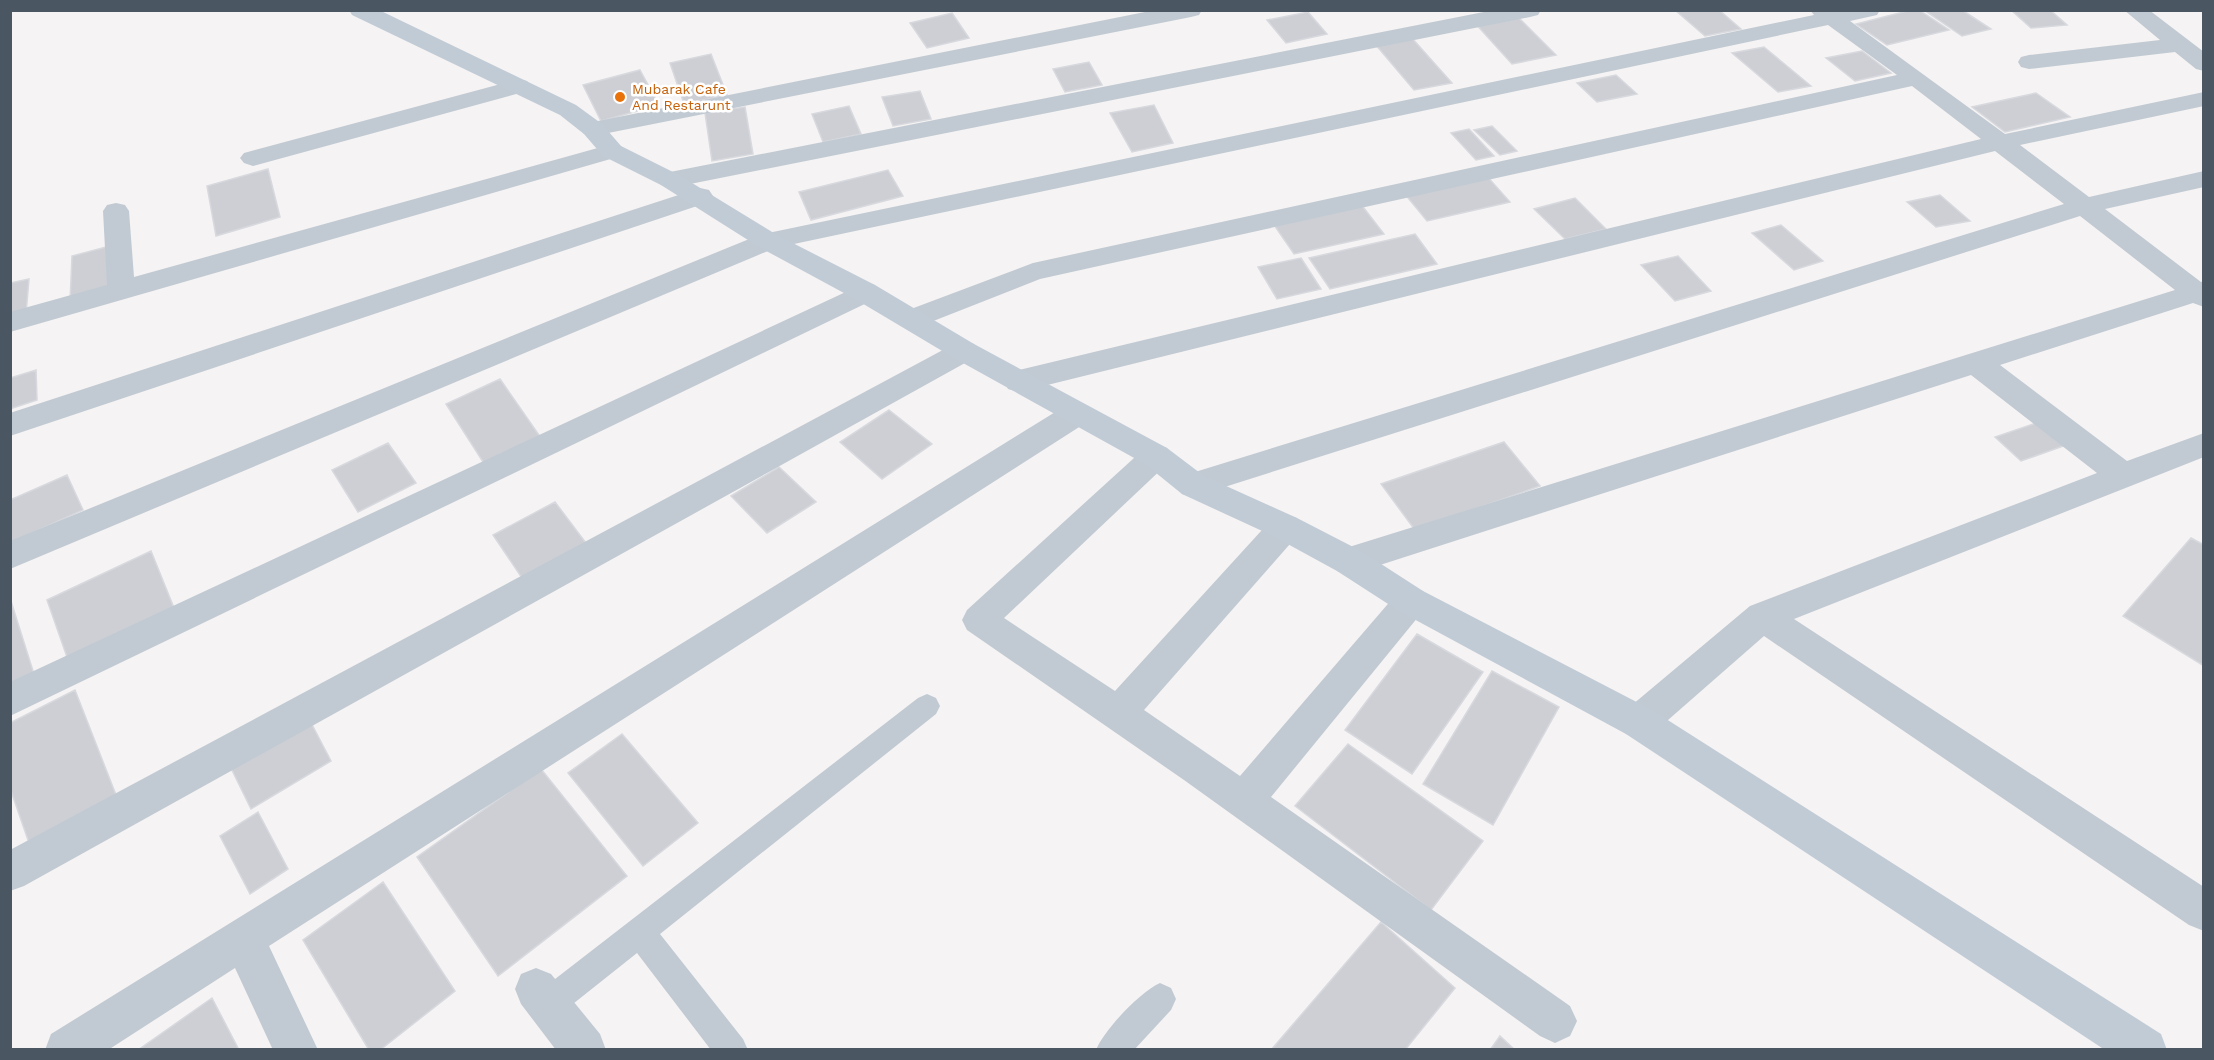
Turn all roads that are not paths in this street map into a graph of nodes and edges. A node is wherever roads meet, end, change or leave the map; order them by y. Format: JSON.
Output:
{"nodes":[{"id":1,"x":360,"y":10,"type":"edge"},
{"id":2,"x":1191,"y":10,"type":"edge"},
{"id":3,"x":1530,"y":10,"type":"edge"},
{"id":4,"x":1869,"y":10,"type":"edge"},
{"id":5,"x":2135,"y":10,"type":"edge"},
{"id":6,"x":1826,"y":14,"type":"edge"},
{"id":7,"x":2180,"y":45,"type":"junction"},
{"id":8,"x":2029,"y":62,"type":"dead end"},
{"id":9,"x":2204,"y":64,"type":"edge"},
{"id":10,"x":1916,"y":78,"type":"junction"},
{"id":11,"x":519,"y":86,"type":"junction"},
{"id":12,"x":2204,"y":99,"type":"edge"},
{"id":13,"x":593,"y":129,"type":"junction"},
{"id":14,"x":2000,"y":142,"type":"junction"},
{"id":15,"x":612,"y":151,"type":"junction"},
{"id":16,"x":253,"y":158,"type":"dead end"},
{"id":17,"x":2204,"y":179,"type":"edge"},
{"id":18,"x":670,"y":180,"type":"junction"},
{"id":19,"x":700,"y":196,"type":"junction"},
{"id":20,"x":2084,"y":206,"type":"junction"},
{"id":21,"x":116,"y":211,"type":"dead end"},
{"id":22,"x":768,"y":241,"type":"junction"},
{"id":23,"x":121,"y":291,"type":"junction"},
{"id":24,"x":865,"y":292,"type":"junction"},
{"id":25,"x":2201,"y":293,"type":"edge"},
{"id":26,"x":913,"y":319,"type":"junction"},
{"id":27,"x":10,"y":322,"type":"edge"},
{"id":28,"x":964,"y":351,"type":"junction"},
{"id":29,"x":1975,"y":362,"type":"junction"},
{"id":30,"x":1019,"y":381,"type":"junction"},
{"id":31,"x":1076,"y":414,"type":"junction"},
{"id":32,"x":10,"y":424,"type":"edge"},
{"id":33,"x":2197,"y":453,"type":"edge"},
{"id":34,"x":1156,"y":456,"type":"junction"},
{"id":35,"x":2124,"y":476,"type":"junction"},
{"id":36,"x":1192,"y":484,"type":"junction"},
{"id":37,"x":1285,"y":527,"type":"junction"},
{"id":38,"x":10,"y":556,"type":"edge"},
{"id":39,"x":1349,"y":561,"type":"junction"},
{"id":40,"x":1411,"y":601,"type":"junction"},
{"id":41,"x":1762,"y":616,"type":"junction"},
{"id":42,"x":10,"y":700,"type":"edge"},
{"id":43,"x":927,"y":706,"type":"dead end"},
{"id":44,"x":1119,"y":712,"type":"junction"},
{"id":45,"x":1639,"y":722,"type":"junction"},
{"id":46,"x":1245,"y":799,"type":"junction"},
{"id":47,"x":10,"y":872,"type":"edge"},
{"id":48,"x":2204,"y":911,"type":"edge"},
{"id":49,"x":640,"y":933,"type":"junction"},
{"id":50,"x":243,"y":939,"type":"junction"},
{"id":51,"x":542,"y":997,"type":"joint"},
{"id":52,"x":1160,"y":999,"type":"dead end"},
{"id":53,"x":1555,"y":1021,"type":"dead end"},
{"id":54,"x":67,"y":1050,"type":"edge"},
{"id":55,"x":296,"y":1050,"type":"edge"},
{"id":56,"x":584,"y":1050,"type":"edge"},
{"id":57,"x":732,"y":1050,"type":"edge"},
{"id":58,"x":1112,"y":1050,"type":"edge"},
{"id":59,"x":2145,"y":1050,"type":"edge"}],
"edges":[{"from":1,"to":11,"type":"street"},
{"from":2,"to":13,"type":"street"},
{"from":3,"to":18,"type":"street"},
{"from":4,"to":6,"type":"street"},
{"from":5,"to":7,"type":"street"},
{"from":6,"to":10,"type":"street"},
{"from":6,"to":22,"type":"street"},
{"from":7,"to":8,"type":"street"},
{"from":7,"to":9,"type":"street"},
{"from":10,"to":14,"type":"street"},
{"from":10,"to":26,"type":"street"},
{"from":11,"to":13,"type":"street"},
{"from":11,"to":16,"type":"street"},
{"from":12,"to":14,"type":"street"},
{"from":13,"to":15,"type":"street"},
{"from":14,"to":20,"type":"street"},
{"from":14,"to":30,"type":"street"},
{"from":15,"to":18,"type":"street"},
{"from":15,"to":23,"type":"street"},
{"from":17,"to":20,"type":"street"},
{"from":18,"to":19,"type":"street"},
{"from":19,"to":22,"type":"street"},
{"from":19,"to":32,"type":"street"},
{"from":20,"to":25,"type":"street"},
{"from":20,"to":36,"type":"street"},
{"from":21,"to":23,"type":"street"},
{"from":22,"to":24,"type":"street"},
{"from":22,"to":38,"type":"street"},
{"from":23,"to":27,"type":"street"},
{"from":24,"to":26,"type":"street"},
{"from":24,"to":42,"type":"street"},
{"from":25,"to":29,"type":"street"},
{"from":26,"to":28,"type":"street"},
{"from":28,"to":30,"type":"street"},
{"from":28,"to":47,"type":"street"},
{"from":29,"to":35,"type":"street"},
{"from":29,"to":39,"type":"street"},
{"from":30,"to":31,"type":"street"},
{"from":31,"to":34,"type":"street"},
{"from":31,"to":50,"type":"street"},
{"from":33,"to":35,"type":"street"},
{"from":34,"to":36,"type":"street"},
{"from":34,"to":44,"type":"street"},
{"from":35,"to":41,"type":"street"},
{"from":36,"to":37,"type":"street"},
{"from":37,"to":39,"type":"street"},
{"from":37,"to":44,"type":"street"},
{"from":39,"to":40,"type":"street"},
{"from":40,"to":45,"type":"street"},
{"from":40,"to":46,"type":"street"},
{"from":41,"to":45,"type":"street"},
{"from":41,"to":48,"type":"street"},
{"from":43,"to":49,"type":"lane"},
{"from":44,"to":46,"type":"street"},
{"from":45,"to":59,"type":"street"},
{"from":46,"to":53,"type":"street"},
{"from":49,"to":51,"type":"lane"},
{"from":49,"to":57,"type":"lane"},
{"from":50,"to":54,"type":"street"},
{"from":50,"to":55,"type":"street"},
{"from":51,"to":56,"type":"street"},
{"from":52,"to":58,"type":"lane"}]}
